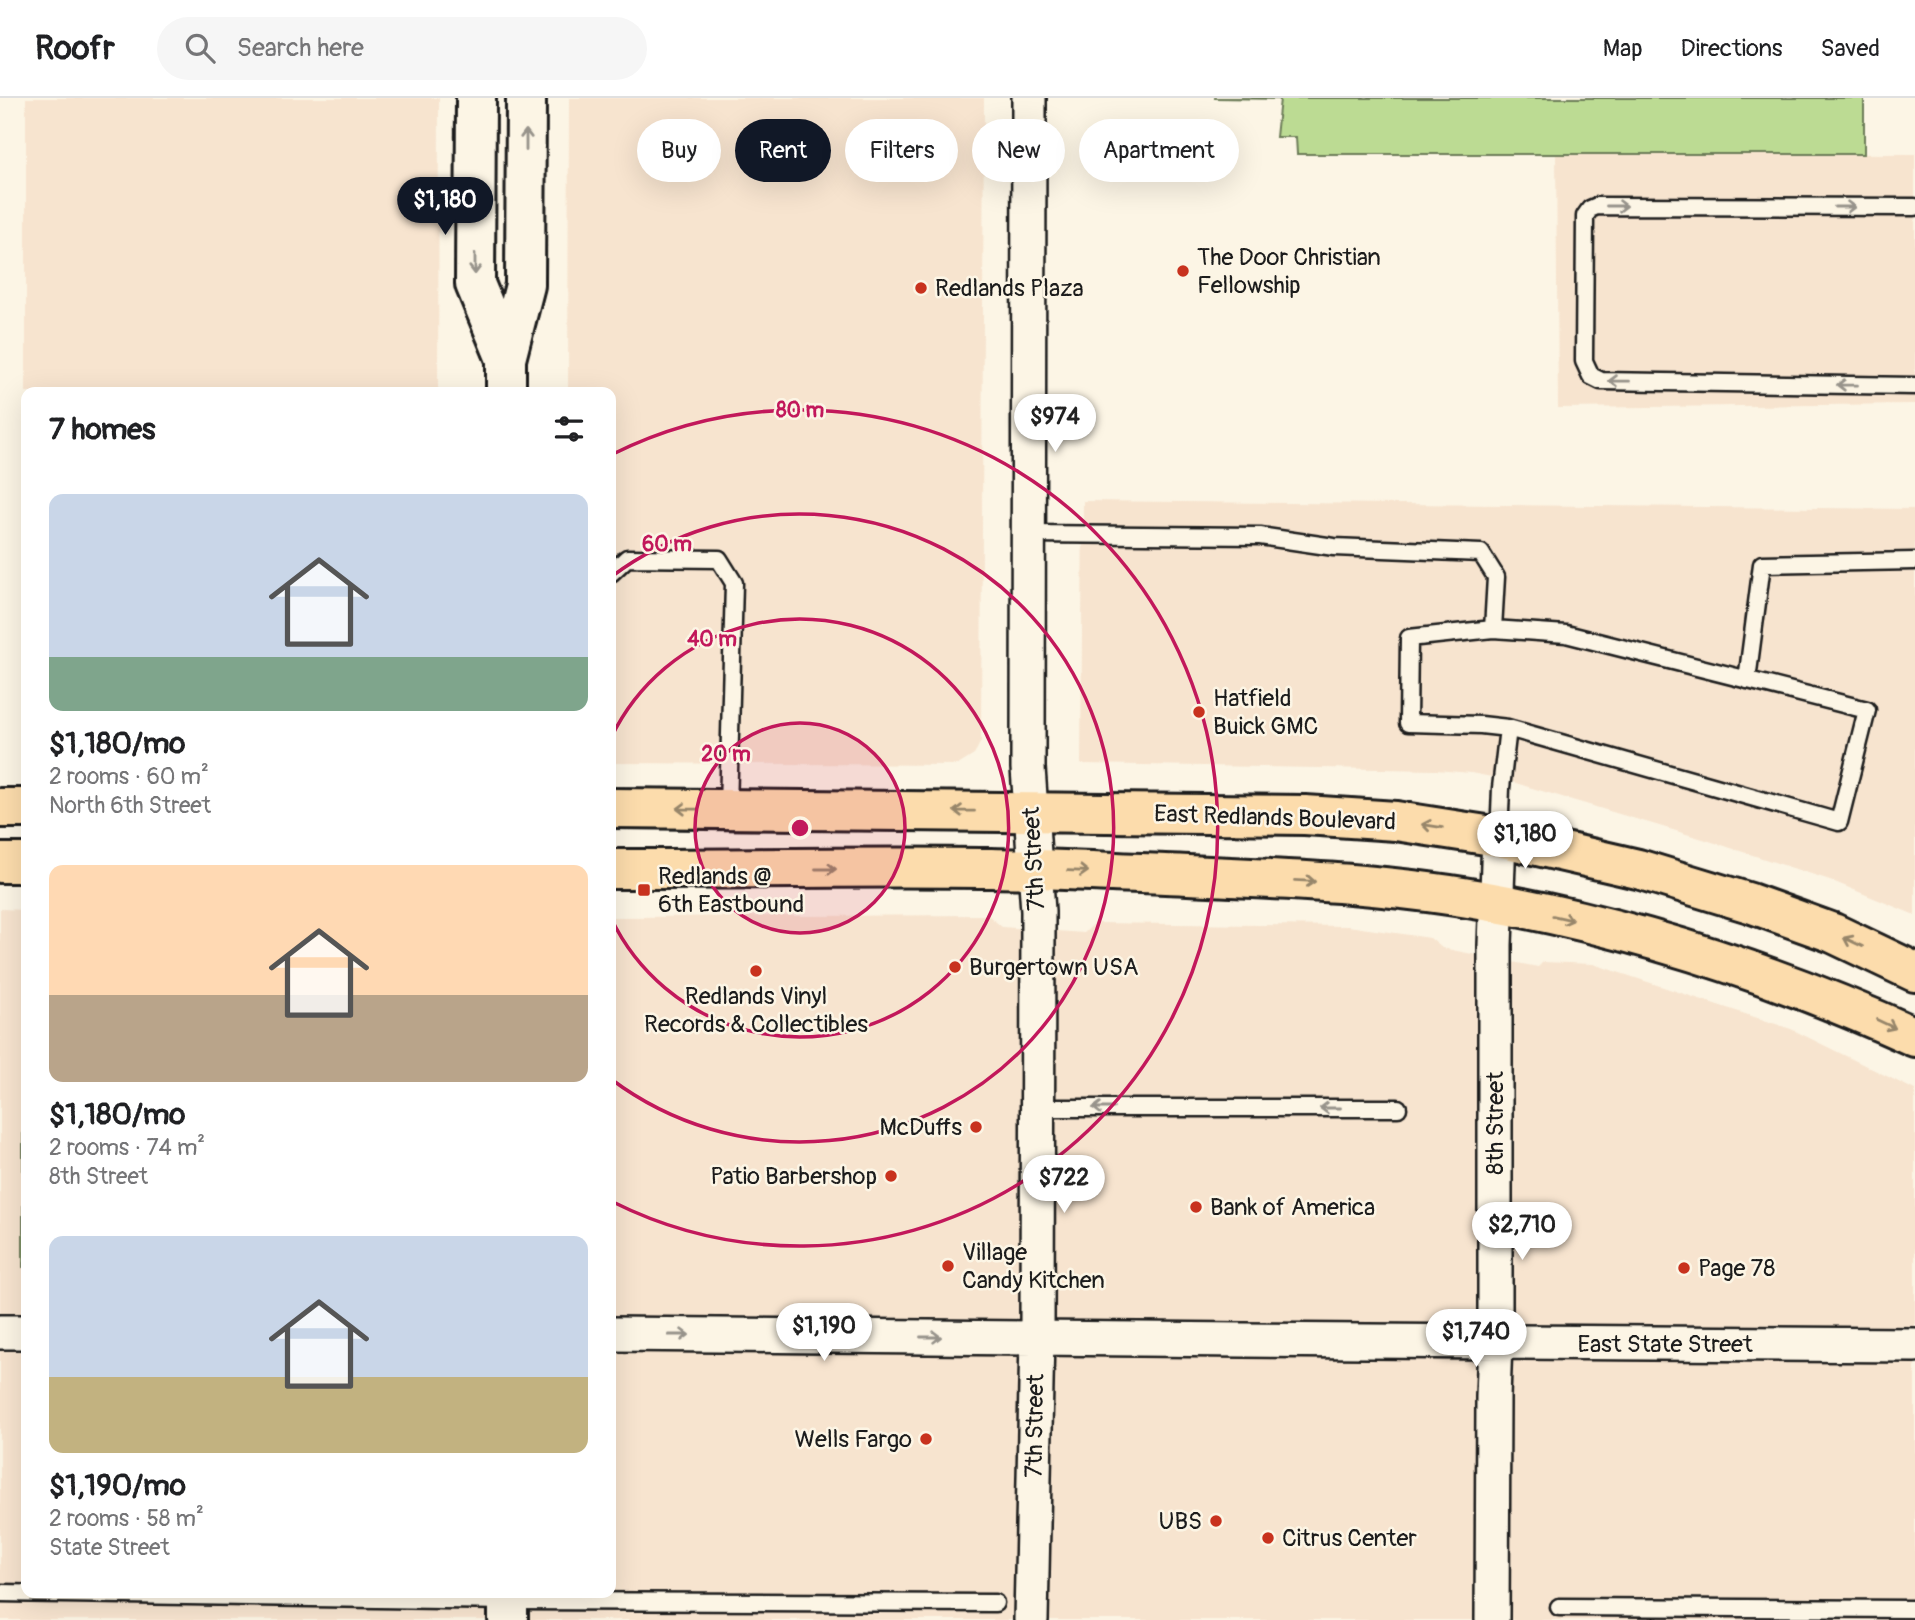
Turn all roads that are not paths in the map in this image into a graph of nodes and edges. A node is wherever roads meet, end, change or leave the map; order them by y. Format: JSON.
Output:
{"nodes":[{"id":1,"x":476,"y":98,"type":"edge"},
{"id":2,"x":526,"y":98,"type":"edge"},
{"id":3,"x":1029,"y":98,"type":"edge"},
{"id":4,"x":1915,"y":207,"type":"edge"},
{"id":5,"x":506,"y":376,"type":"edge"},
{"id":6,"x":1915,"y":386,"type":"edge"},
{"id":7,"x":1027,"y":534,"type":"junction"},
{"id":8,"x":1915,"y":561,"type":"edge"},
{"id":9,"x":616,"y":568,"type":"edge"},
{"id":10,"x":1493,"y":629,"type":"junction"},
{"id":11,"x":1747,"y":680,"type":"junction"},
{"id":12,"x":1508,"y":728,"type":"junction"},
{"id":13,"x":0,"y":808,"type":"edge"},
{"id":14,"x":21,"y":808,"type":"edge"},
{"id":15,"x":616,"y":808,"type":"edge"},
{"id":16,"x":727,"y":809,"type":"junction"},
{"id":17,"x":1032,"y":812,"type":"junction"},
{"id":18,"x":1499,"y":837,"type":"junction"},
{"id":19,"x":0,"y":863,"type":"edge"},
{"id":20,"x":21,"y":863,"type":"edge"},
{"id":21,"x":616,"y":869,"type":"edge"},
{"id":22,"x":1036,"y":870,"type":"junction"},
{"id":23,"x":1496,"y":903,"type":"junction"},
{"id":24,"x":1915,"y":972,"type":"edge"},
{"id":25,"x":1915,"y":1037,"type":"edge"},
{"id":26,"x":1037,"y":1108,"type":"junction"},
{"id":27,"x":1398,"y":1108,"type":"dead end"},
{"id":28,"x":0,"y":1332,"type":"edge"},
{"id":29,"x":21,"y":1332,"type":"edge"},
{"id":30,"x":616,"y":1334,"type":"edge"},
{"id":31,"x":1037,"y":1337,"type":"junction"},
{"id":32,"x":1495,"y":1342,"type":"junction"},
{"id":33,"x":1915,"y":1345,"type":"edge"},
{"id":34,"x":0,"y":1593,"type":"edge"},
{"id":35,"x":21,"y":1593,"type":"edge"},
{"id":36,"x":231,"y":1598,"type":"edge"},
{"id":37,"x":995,"y":1602,"type":"dead end"},
{"id":38,"x":508,"y":1604,"type":"edge"},
{"id":39,"x":1559,"y":1606,"type":"dead end"},
{"id":40,"x":1915,"y":1609,"type":"edge"},
{"id":41,"x":1031,"y":1620,"type":"edge"},
{"id":42,"x":1492,"y":1620,"type":"edge"}],
"edges":[{"from":1,"to":5,"type":"main road","one_way":true},
{"from":5,"to":2,"type":"main road","one_way":true},
{"from":3,"to":7,"type":"street","name":"7th Street"},
{"from":6,"to":4,"type":"lane","one_way":true},
{"from":7,"to":10,"type":"lane"},
{"from":7,"to":17,"type":"street","name":"7th Street"},
{"from":8,"to":11,"type":"lane"},
{"from":9,"to":16,"type":"lane"},
{"from":10,"to":11,"type":"lane"},
{"from":10,"to":12,"type":"lane"},
{"from":11,"to":12,"type":"lane"},
{"from":12,"to":18,"type":"lane"},
{"from":13,"to":14,"type":"main road"},
{"from":16,"to":15,"type":"main road","name":"East Redlands Boulevard","one_way":true},
{"from":17,"to":16,"type":"main road","name":"East Redlands Boulevard","one_way":true},
{"from":18,"to":17,"type":"main road","name":"East Redlands Boulevard","one_way":true},
{"from":17,"to":22,"type":"street","name":"7th Street"},
{"from":18,"to":23,"type":"street","name":"8th Street"},
{"from":24,"to":18,"type":"main road","name":"East Redlands Boulevard","one_way":true},
{"from":19,"to":20,"type":"main road"},
{"from":21,"to":22,"type":"main road","one_way":true},
{"from":22,"to":23,"type":"main road","one_way":true},
{"from":22,"to":26,"type":"street","name":"7th Street"},
{"from":23,"to":25,"type":"main road","one_way":true},
{"from":23,"to":32,"type":"street","name":"8th Street"},
{"from":27,"to":26,"type":"lane","one_way":true},
{"from":26,"to":31,"type":"street","name":"7th Street"},
{"from":28,"to":29,"type":"street"},
{"from":30,"to":31,"type":"street","name":"East State Street","one_way":true},
{"from":31,"to":32,"type":"street","name":"East State Street"},
{"from":31,"to":41,"type":"street","name":"7th Street"},
{"from":32,"to":33,"type":"street","name":"East State Street"},
{"from":32,"to":42,"type":"street","name":"8th Street"},
{"from":34,"to":35,"type":"lane"},
{"from":36,"to":38,"type":"lane"},
{"from":37,"to":38,"type":"lane"},
{"from":39,"to":40,"type":"lane"}]}
